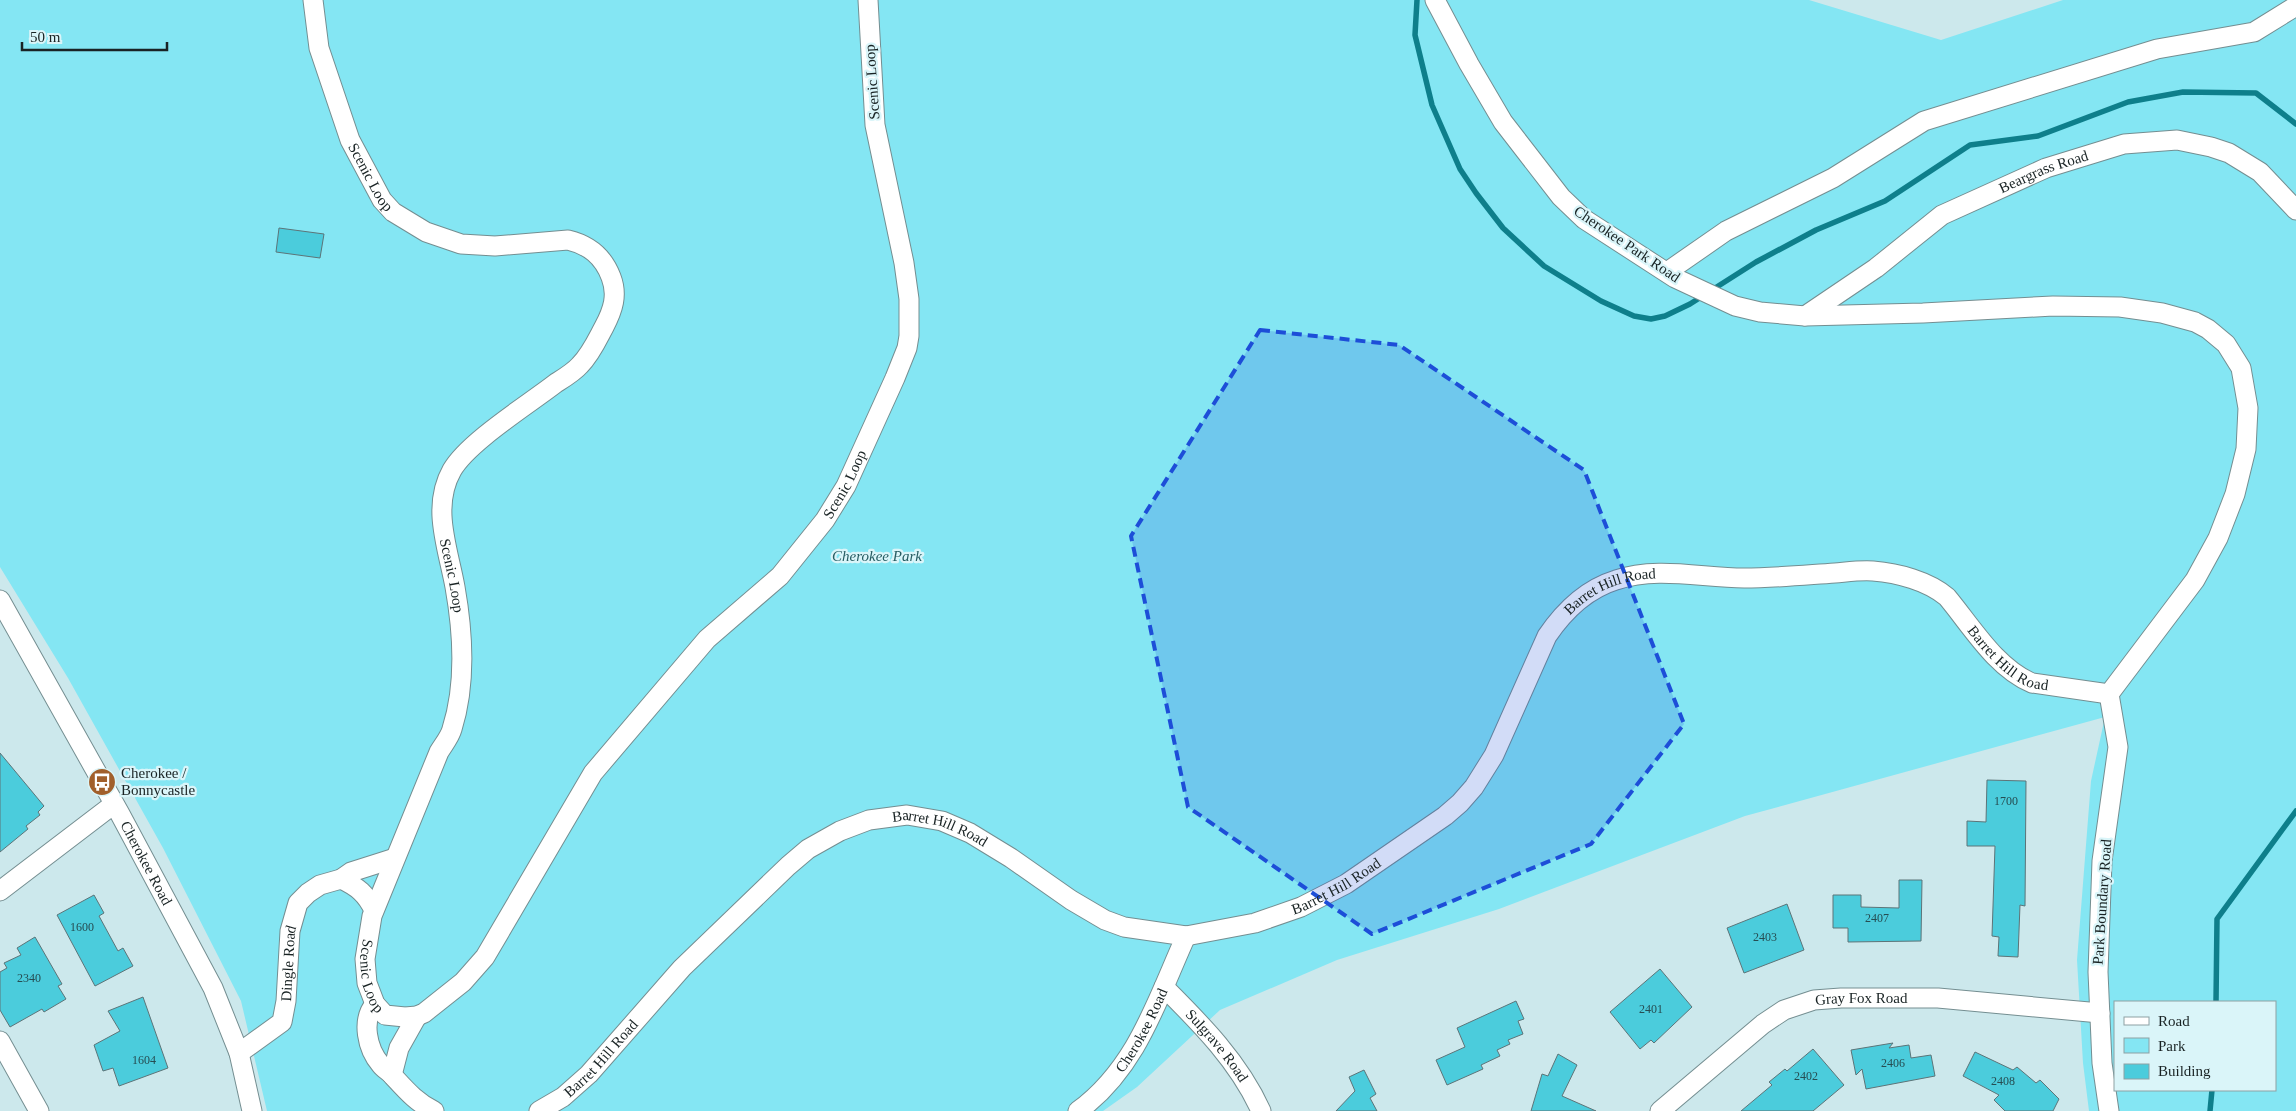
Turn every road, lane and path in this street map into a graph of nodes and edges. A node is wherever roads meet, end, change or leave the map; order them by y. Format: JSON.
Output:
{"nodes":[{"id":1,"x":313,"y":0,"type":"edge"},
{"id":2,"x":868,"y":0,"type":"edge"},
{"id":3,"x":1437,"y":5,"type":"edge"},
{"id":4,"x":2296,"y":6,"type":"edge"},
{"id":5,"x":2296,"y":210,"type":"edge"},
{"id":6,"x":1671,"y":275,"type":"junction"},
{"id":7,"x":1805,"y":316,"type":"junction"},
{"id":8,"x":0,"y":600,"type":"edge"},
{"id":9,"x":2109,"y":694,"type":"junction"},
{"id":10,"x":114,"y":804,"type":"junction"},
{"id":11,"x":395,"y":858,"type":"junction"},
{"id":12,"x":341,"y":879,"type":"junction"},
{"id":13,"x":0,"y":891,"type":"edge"},
{"id":14,"x":374,"y":910,"type":"junction"},
{"id":15,"x":1186,"y":936,"type":"junction"},
{"id":16,"x":1164,"y":986,"type":"junction"},
{"id":17,"x":375,"y":1004,"type":"junction"},
{"id":18,"x":2100,"y":1013,"type":"junction"},
{"id":19,"x":417,"y":1016,"type":"junction"},
{"id":20,"x":0,"y":1041,"type":"edge"},
{"id":21,"x":238,"y":1053,"type":"junction"},
{"id":22,"x":392,"y":1075,"type":"junction"},
{"id":23,"x":39,"y":1111,"type":"edge"},
{"id":24,"x":252,"y":1111,"type":"edge"},
{"id":25,"x":434,"y":1111,"type":"edge"},
{"id":26,"x":539,"y":1111,"type":"edge"},
{"id":27,"x":1078,"y":1111,"type":"edge"},
{"id":28,"x":1261,"y":1111,"type":"edge"},
{"id":29,"x":1660,"y":1111,"type":"edge"},
{"id":30,"x":2109,"y":1111,"type":"edge"}],
"edges":[{"from":1,"to":11,"type":"street","name":"Scenic Loop"},
{"from":2,"to":19,"type":"street","name":"Scenic Loop"},
{"from":3,"to":6,"type":"street","name":"Cherokee Park Road"},
{"from":4,"to":6,"type":"street"},
{"from":5,"to":7,"type":"street","name":"Beargrass Road"},
{"from":6,"to":7,"type":"street","name":"Cherokee Park Road"},
{"from":7,"to":9,"type":"street"},
{"from":8,"to":10,"type":"street","name":"Cherokee Road"},
{"from":9,"to":15,"type":"street","name":"Barret Hill Road"},
{"from":9,"to":18,"type":"street","name":"Park Boundary Road"},
{"from":10,"to":13,"type":"street"},
{"from":10,"to":21,"type":"street","name":"Cherokee Road"},
{"from":11,"to":12,"type":"street","name":"Dingle Road"},
{"from":11,"to":14,"type":"street","name":"Scenic Loop"},
{"from":12,"to":14,"type":"street"},
{"from":12,"to":21,"type":"street","name":"Dingle Road"},
{"from":14,"to":17,"type":"street","name":"Scenic Loop"},
{"from":15,"to":16,"type":"street","name":"Cherokee Road"},
{"from":15,"to":26,"type":"street","name":"Barret Hill Road"},
{"from":16,"to":27,"type":"street","name":"Cherokee Road"},
{"from":16,"to":28,"type":"street","name":"Sulgrave Road"},
{"from":17,"to":19,"type":"street","name":"Scenic Loop"},
{"from":17,"to":22,"type":"street"},
{"from":18,"to":29,"type":"street","name":"Gray Fox Road"},
{"from":18,"to":30,"type":"street","name":"Park Boundary Road"},
{"from":19,"to":22,"type":"street"},
{"from":20,"to":23,"type":"street"},
{"from":21,"to":24,"type":"street","name":"Cherokee Road"},
{"from":22,"to":25,"type":"street"}]}
